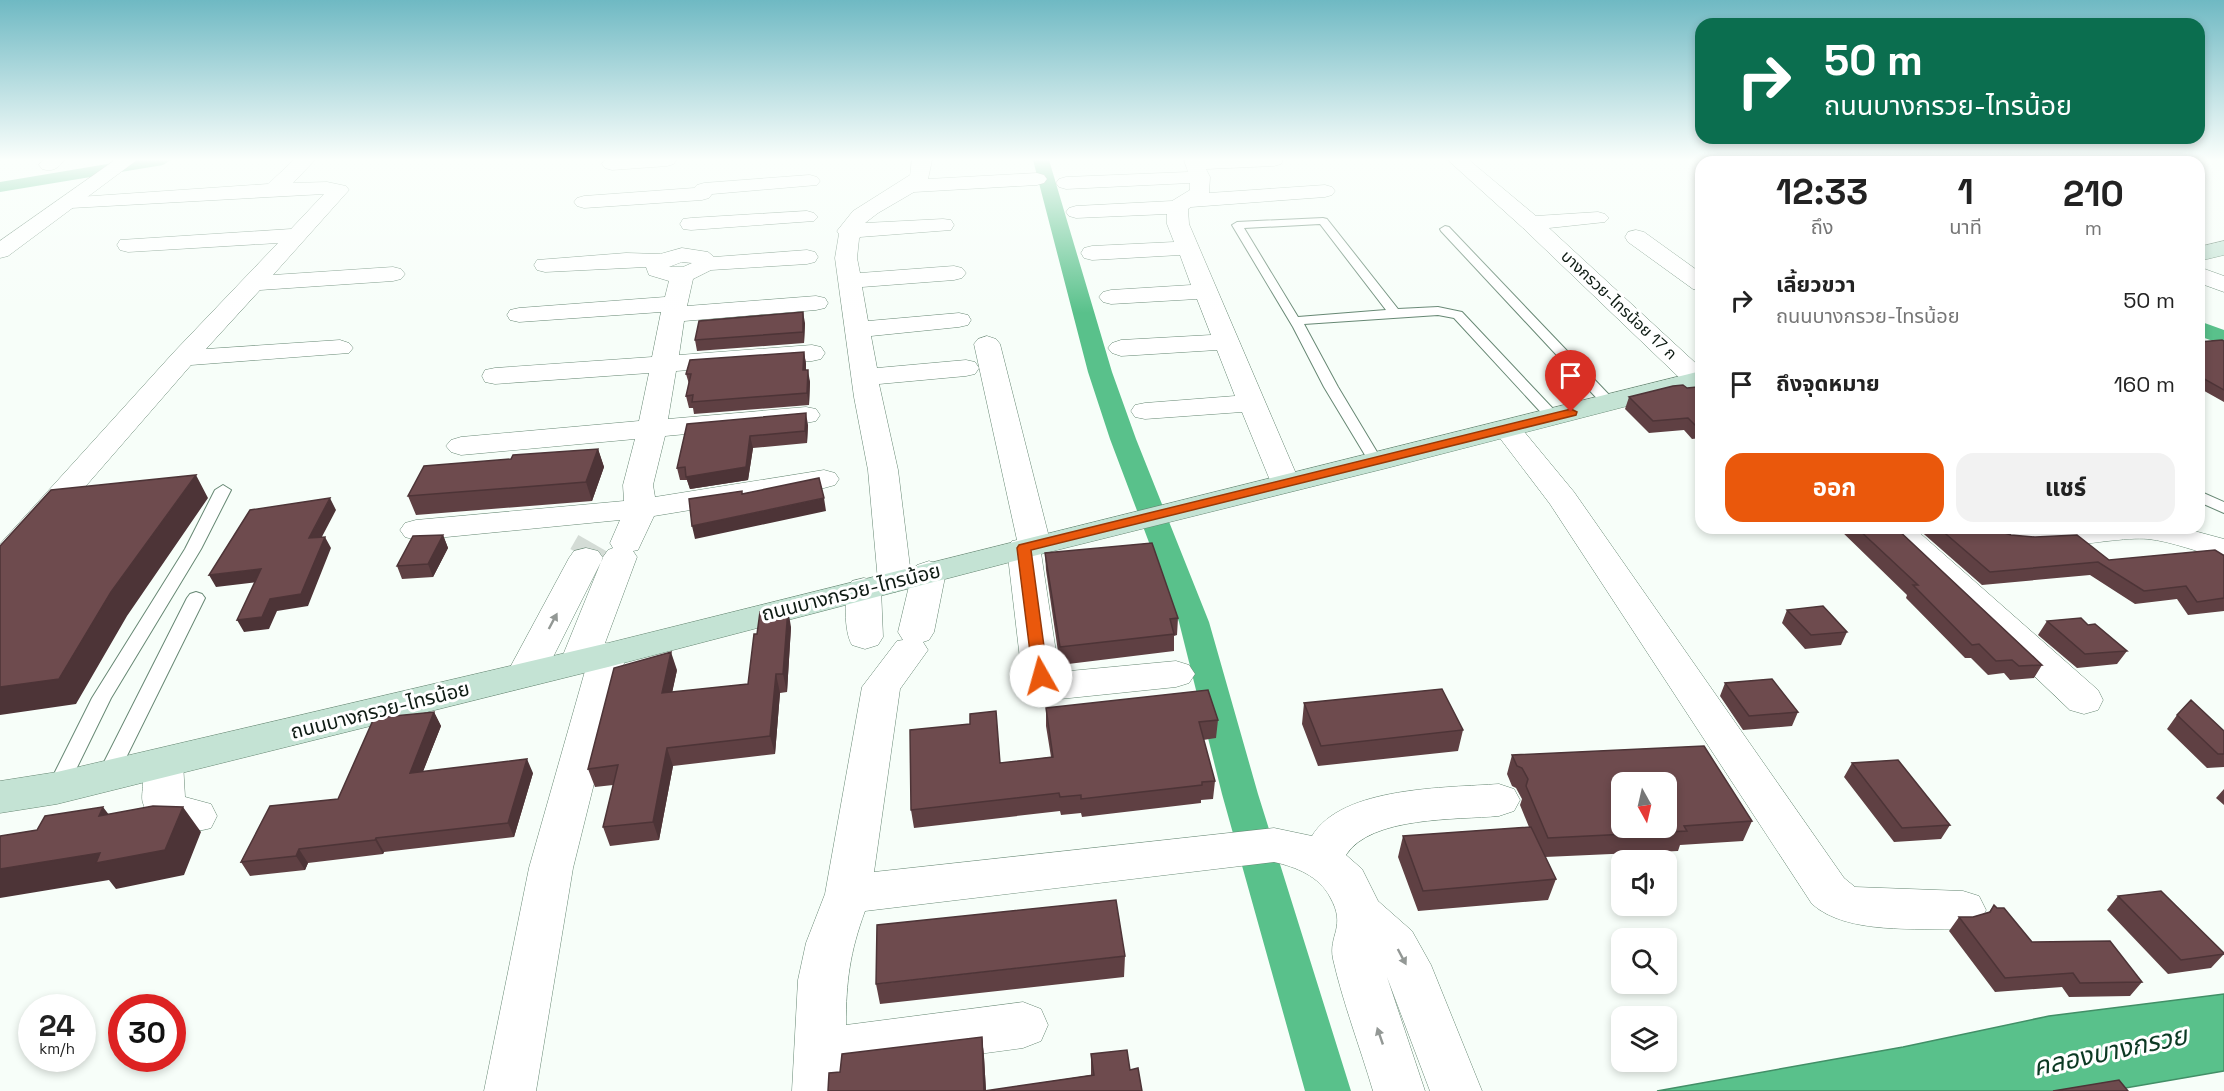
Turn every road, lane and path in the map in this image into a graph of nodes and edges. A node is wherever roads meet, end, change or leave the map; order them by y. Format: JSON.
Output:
{"nodes":[{"id":1,"x":57,"y":211,"type":"edge"},
{"id":2,"x":319,"y":211,"type":"edge"},
{"id":3,"x":696,"y":211,"type":"edge"},
{"id":4,"x":867,"y":211,"type":"edge"},
{"id":5,"x":1090,"y":211,"type":"edge"},
{"id":6,"x":1181,"y":211,"type":"edge"},
{"id":7,"x":1517,"y":211,"type":"edge"},
{"id":8,"x":1076,"y":212,"type":"dead end"},
{"id":9,"x":807,"y":217,"type":"dead end"},
{"id":10,"x":1598,"y":218,"type":"dead end"},
{"id":11,"x":1531,"y":223,"type":"junction"},
{"id":12,"x":692,"y":224,"type":"junction"},
{"id":13,"x":944,"y":225,"type":"dead end"},
{"id":14,"x":1445,"y":229,"type":"dead end"},
{"id":15,"x":848,"y":231,"type":"junction"},
{"id":16,"x":296,"y":236,"type":"junction"},
{"id":17,"x":1636,"y":237,"type":"dead end"},
{"id":18,"x":128,"y":245,"type":"dead end"},
{"id":19,"x":1186,"y":248,"type":"junction"},
{"id":20,"x":2224,"y":248,"type":"edge"},
{"id":21,"x":0,"y":251,"type":"edge"},
{"id":22,"x":1092,"y":253,"type":"dead end"},
{"id":23,"x":2205,"y":253,"type":"edge"},
{"id":24,"x":807,"y":257,"type":"dead end"},
{"id":25,"x":683,"y":264,"type":"junction"},
{"id":26,"x":545,"y":265,"type":"dead end"},
{"id":27,"x":954,"y":273,"type":"dead end"},
{"id":28,"x":393,"y":274,"type":"dead end"},
{"id":29,"x":2205,"y":277,"type":"edge"},
{"id":30,"x":1695,"y":280,"type":"edge"},
{"id":31,"x":849,"y":281,"type":"junction"},
{"id":32,"x":251,"y":283,"type":"junction"},
{"id":33,"x":2224,"y":285,"type":"edge"},
{"id":34,"x":1205,"y":291,"type":"junction"},
{"id":35,"x":1111,"y":297,"type":"dead end"},
{"id":36,"x":816,"y":303,"type":"dead end"},
{"id":37,"x":674,"y":309,"type":"junction"},
{"id":38,"x":1395,"y":313,"type":"junction"},
{"id":39,"x":519,"y":315,"type":"dead end"},
{"id":40,"x":958,"y":320,"type":"dead end"},
{"id":41,"x":1296,"y":324,"type":"junction"},
{"id":42,"x":857,"y":330,"type":"junction"},
{"id":43,"x":1225,"y":342,"type":"junction"},
{"id":44,"x":987,"y":344,"type":"dead end"},
{"id":45,"x":340,"y":348,"type":"dead end"},
{"id":46,"x":1121,"y":348,"type":"dead end"},
{"id":47,"x":812,"y":353,"type":"dead end"},
{"id":48,"x":183,"y":358,"type":"junction"},
{"id":49,"x":664,"y":365,"type":"junction"},
{"id":50,"x":966,"y":368,"type":"dead end"},
{"id":51,"x":495,"y":376,"type":"dead end"},
{"id":52,"x":865,"y":377,"type":"junction"},
{"id":53,"x":1695,"y":386,"type":"edge"},
{"id":54,"x":1250,"y":403,"type":"junction"},
{"id":55,"x":1609,"y":403,"type":"junction"},
{"id":56,"x":1145,"y":411,"type":"dead end"},
{"id":57,"x":806,"y":415,"type":"edge"},
{"id":58,"x":1553,"y":417,"type":"junction"},
{"id":59,"x":652,"y":429,"type":"junction"},
{"id":60,"x":1507,"y":429,"type":"junction"},
{"id":61,"x":461,"y":446,"type":"dead end"},
{"id":62,"x":1376,"y":462,"type":"junction"},
{"id":63,"x":824,"y":479,"type":"dead end"},
{"id":64,"x":1285,"y":483,"type":"junction"},
{"id":65,"x":223,"y":490,"type":"dead end"},
{"id":66,"x":2205,"y":499,"type":"edge"},
{"id":67,"x":630,"y":502,"type":"junction"},
{"id":68,"x":2224,"y":508,"type":"edge"},
{"id":69,"x":416,"y":530,"type":"dead end"},
{"id":70,"x":1902,"y":534,"type":"edge"},
{"id":71,"x":1998,"y":534,"type":"edge"},
{"id":72,"x":2085,"y":534,"type":"edge"},
{"id":73,"x":2167,"y":534,"type":"edge"},
{"id":74,"x":1030,"y":546,"type":"junction"},
{"id":75,"x":2224,"y":549,"type":"edge"},
{"id":76,"x":607,"y":551,"type":"junction"},
{"id":77,"x":0,"y":564,"type":"edge"},
{"id":78,"x":896,"y":581,"type":"junction"},
{"id":79,"x":196,"y":598,"type":"dead end"},
{"id":80,"x":594,"y":658,"type":"junction"},
{"id":81,"x":871,"y":659,"type":"junction"},
{"id":82,"x":526,"y":673,"type":"junction"},
{"id":83,"x":1176,"y":674,"type":"dead end"},
{"id":84,"x":2084,"y":700,"type":"dead end"},
{"id":85,"x":163,"y":763,"type":"junction"},
{"id":86,"x":107,"y":776,"type":"junction"},
{"id":87,"x":57,"y":788,"type":"junction"},
{"id":88,"x":0,"y":797,"type":"edge"},
{"id":89,"x":1499,"y":800,"type":"dead end"},
{"id":90,"x":196,"y":816,"type":"dead end"},
{"id":91,"x":1321,"y":859,"type":"junction"},
{"id":92,"x":848,"y":894,"type":"junction"},
{"id":93,"x":1963,"y":910,"type":"dead end"},
{"id":94,"x":1362,"y":915,"type":"junction"},
{"id":95,"x":1023,"y":1025,"type":"dead end"},
{"id":96,"x":819,"y":1071,"type":"edge"},
{"id":97,"x":510,"y":1091,"type":"edge"},
{"id":98,"x":1399,"y":1091,"type":"edge"},
{"id":99,"x":1456,"y":1091,"type":"edge"}],
"edges":[{"from":1,"to":21,"type":"street"},
{"from":2,"to":16,"type":"street"},
{"from":3,"to":12,"type":"street"},
{"from":4,"to":15,"type":"street"},
{"from":5,"to":8,"type":"street"},
{"from":6,"to":19,"type":"street"},
{"from":7,"to":11,"type":"street","name":"บางกรวย-ไทรน้อย 17 ก"},
{"from":9,"to":12,"type":"street"},
{"from":10,"to":11,"type":"street"},
{"from":11,"to":53,"type":"street","name":"บางกรวย-ไทรน้อย 17 ก"},
{"from":12,"to":25,"type":"street"},
{"from":13,"to":15,"type":"street"},
{"from":14,"to":55,"type":"lane"},
{"from":15,"to":31,"type":"street"},
{"from":16,"to":18,"type":"street"},
{"from":16,"to":32,"type":"street"},
{"from":17,"to":30,"type":"street"},
{"from":19,"to":22,"type":"street"},
{"from":19,"to":34,"type":"street"},
{"from":20,"to":23,"type":"main road"},
{"from":24,"to":25,"type":"street"},
{"from":25,"to":26,"type":"street"},
{"from":25,"to":37,"type":"street"},
{"from":27,"to":31,"type":"street"},
{"from":28,"to":32,"type":"street"},
{"from":29,"to":33,"type":"street"},
{"from":31,"to":42,"type":"street"},
{"from":32,"to":48,"type":"street"},
{"from":34,"to":35,"type":"street"},
{"from":34,"to":43,"type":"street"},
{"from":36,"to":37,"type":"street"},
{"from":37,"to":39,"type":"street"},
{"from":37,"to":49,"type":"street"},
{"from":38,"to":41,"type":"lane"},
{"from":38,"to":41,"type":"lane"},
{"from":38,"to":58,"type":"lane"},
{"from":40,"to":42,"type":"street"},
{"from":41,"to":62,"type":"lane"},
{"from":42,"to":52,"type":"street"},
{"from":43,"to":46,"type":"street"},
{"from":43,"to":54,"type":"street"},
{"from":44,"to":74,"type":"street"},
{"from":45,"to":48,"type":"street"},
{"from":47,"to":49,"type":"street"},
{"from":48,"to":77,"type":"street"},
{"from":49,"to":51,"type":"street"},
{"from":49,"to":59,"type":"street"},
{"from":50,"to":52,"type":"street"},
{"from":52,"to":78,"type":"street"},
{"from":53,"to":55,"type":"main road","name":"ถนนบางกรวย-ไทรน้อย"},
{"from":54,"to":56,"type":"street"},
{"from":54,"to":64,"type":"street"},
{"from":55,"to":58,"type":"main road","name":"ถนนบางกรวย-ไทรน้อย"},
{"from":57,"to":59,"type":"street"},
{"from":58,"to":60,"type":"main road","name":"ถนนบางกรวย-ไทรน้อย"},
{"from":59,"to":61,"type":"street"},
{"from":59,"to":67,"type":"street"},
{"from":60,"to":62,"type":"main road","name":"ถนนบางกรวย-ไทรน้อย"},
{"from":60,"to":93,"type":"street"},
{"from":62,"to":64,"type":"main road","name":"ถนนบางกรวย-ไทรน้อย"},
{"from":63,"to":67,"type":"street"},
{"from":64,"to":74,"type":"main road","name":"ถนนบางกรวย-ไทรน้อย"},
{"from":65,"to":87,"type":"lane"},
{"from":66,"to":68,"type":"lane"},
{"from":67,"to":69,"type":"street"},
{"from":67,"to":76,"type":"street"},
{"from":70,"to":84,"type":"street"},
{"from":71,"to":72,"type":"street"},
{"from":73,"to":75,"type":"street"},
{"from":74,"to":78,"type":"main road","name":"ถนนบางกรวย-ไทรน้อย"},
{"from":74,"to":83,"type":"street"},
{"from":76,"to":80,"type":"street"},
{"from":82,"to":76,"type":"street","one_way":true},
{"from":78,"to":80,"type":"main road","name":"ถนนบางกรวย-ไทรน้อย"},
{"from":78,"to":81,"type":"street"},
{"from":78,"to":81,"type":"street"},
{"from":79,"to":86,"type":"lane"},
{"from":80,"to":82,"type":"main road","name":"ถนนบางกรวย-ไทรน้อย"},
{"from":80,"to":97,"type":"street"},
{"from":81,"to":92,"type":"street"},
{"from":82,"to":85,"type":"main road","name":"ถนนบางกรวย-ไทรน้อย"},
{"from":85,"to":86,"type":"main road","name":"ถนนบางกรวย-ไทรน้อย"},
{"from":85,"to":90,"type":"street"},
{"from":86,"to":87,"type":"main road","name":"ถนนบางกรวย-ไทรน้อย"},
{"from":87,"to":88,"type":"main road","name":"ถนนบางกรวย-ไทรน้อย"},
{"from":89,"to":91,"type":"street"},
{"from":91,"to":92,"type":"street"},
{"from":91,"to":94,"type":"street"},
{"from":92,"to":96,"type":"street"},
{"from":98,"to":94,"type":"street","one_way":true},
{"from":94,"to":99,"type":"street","one_way":true},
{"from":95,"to":96,"type":"street"}]}
